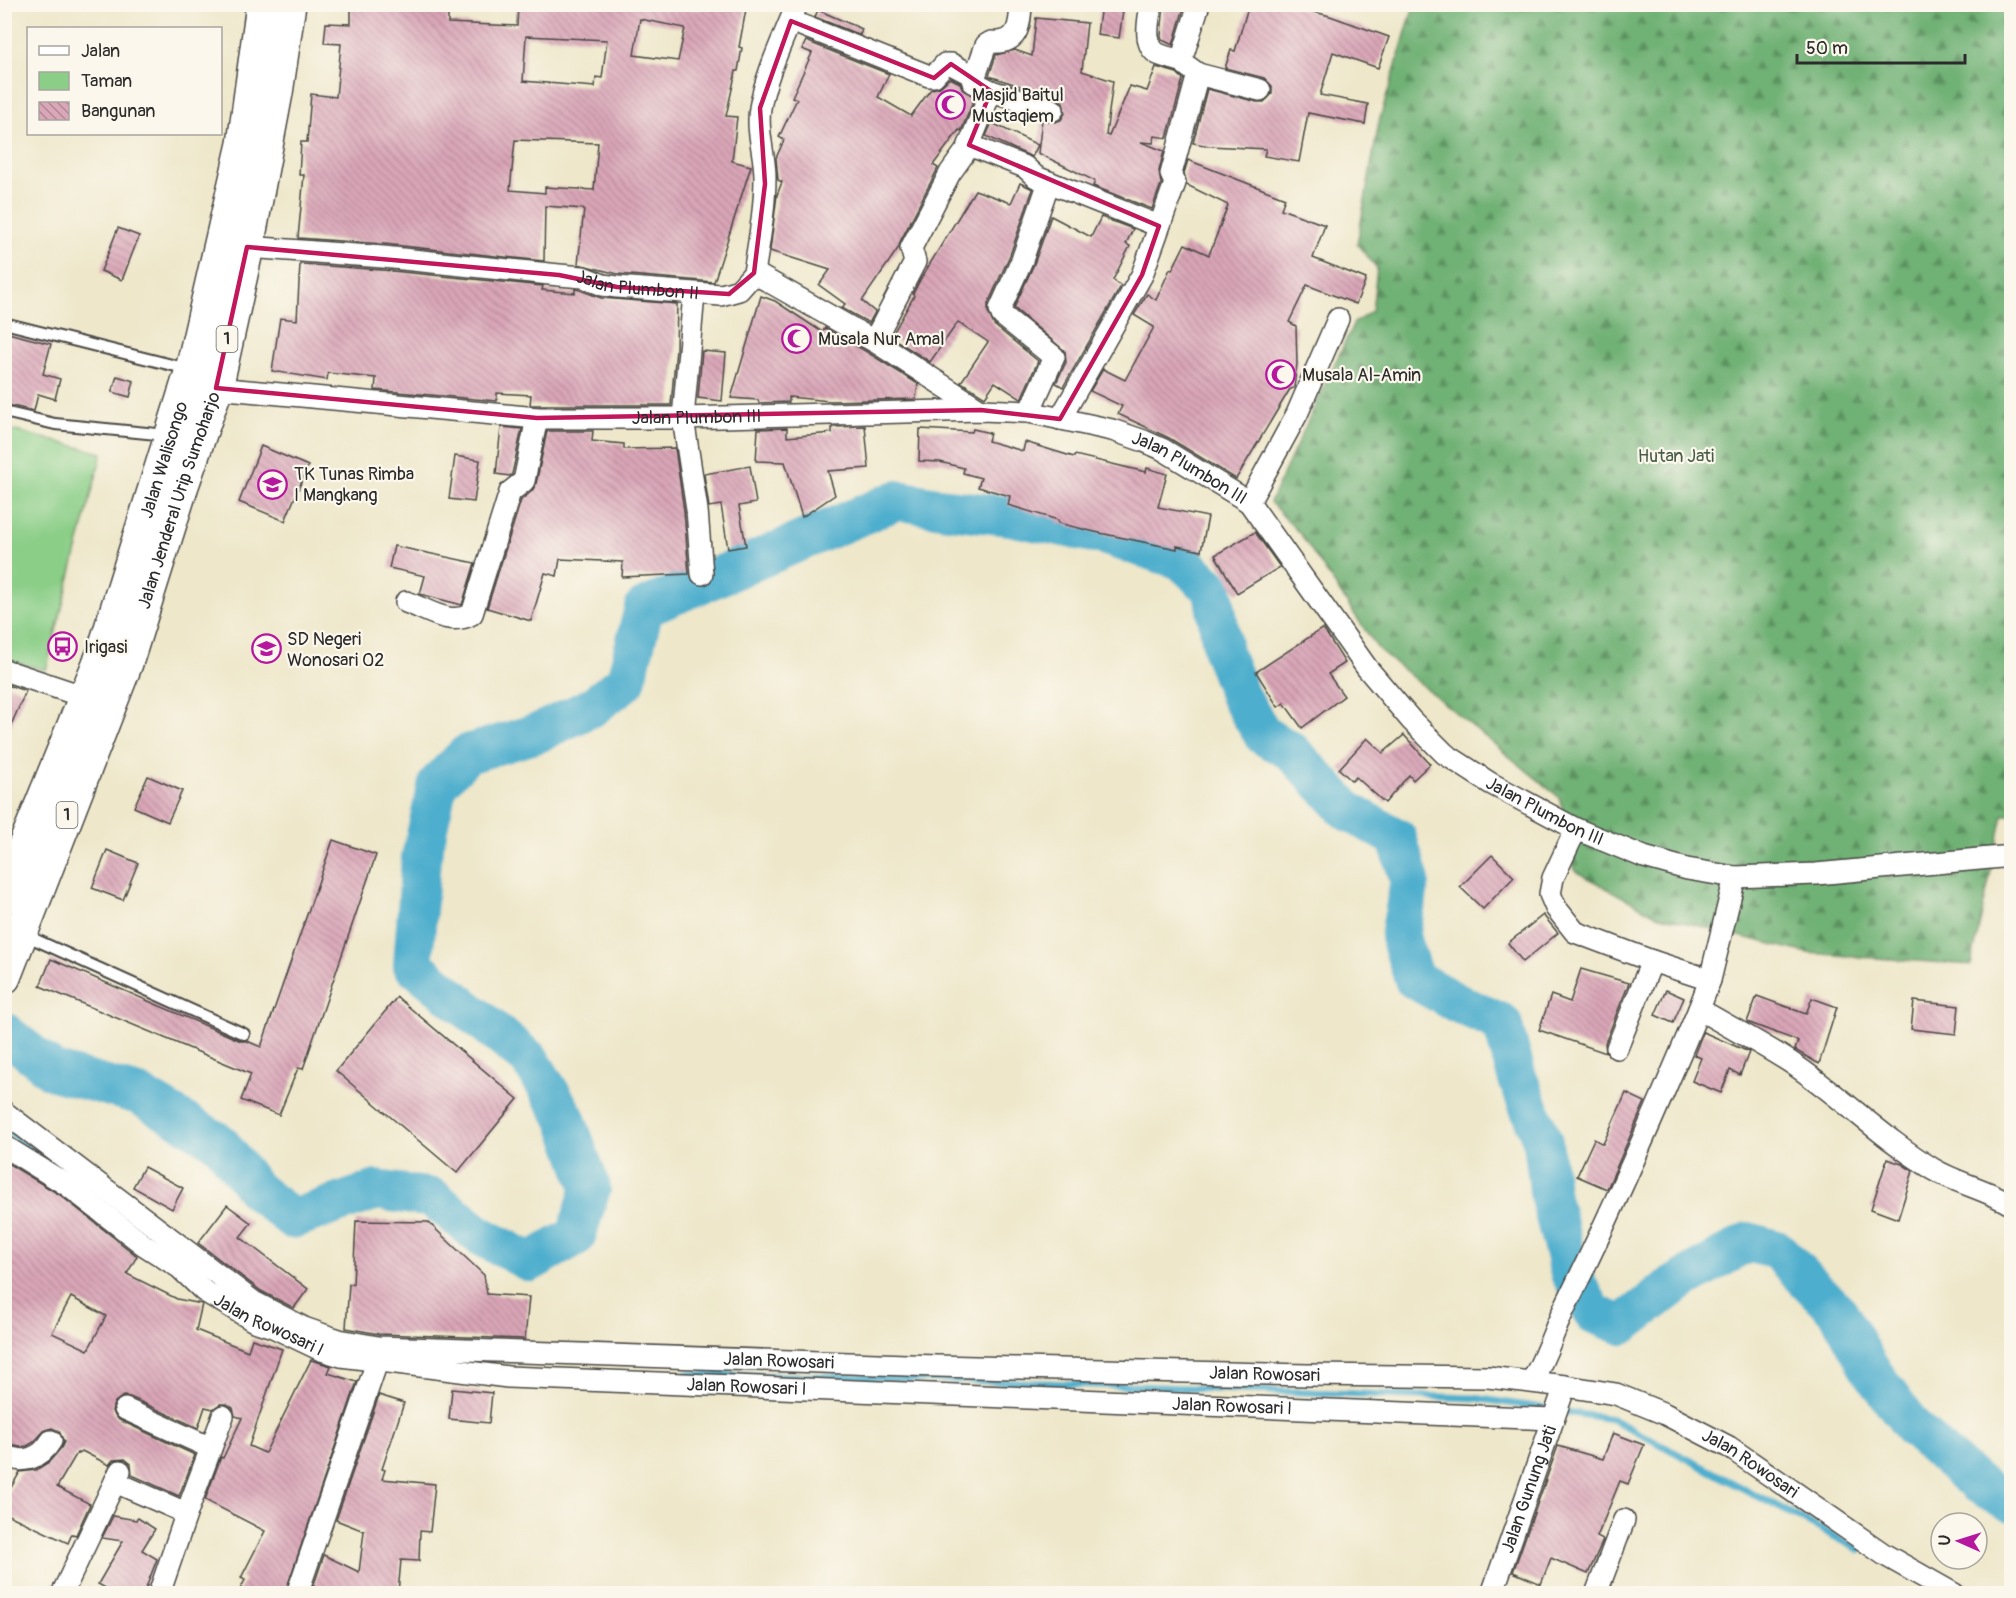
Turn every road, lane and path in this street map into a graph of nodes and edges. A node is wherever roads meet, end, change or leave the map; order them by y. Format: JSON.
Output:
{"nodes":[{"id":1,"x":263,"y":4,"type":"edge"},
{"id":2,"x":289,"y":4,"type":"edge"},
{"id":3,"x":1021,"y":4,"type":"edge"},
{"id":4,"x":1151,"y":4,"type":"edge"},
{"id":5,"x":1199,"y":4,"type":"edge"},
{"id":6,"x":794,"y":13,"type":"edge"},
{"id":7,"x":1181,"y":61,"type":"junction"},
{"id":8,"x":1198,"y":74,"type":"junction"},
{"id":9,"x":974,"y":75,"type":"junction"},
{"id":10,"x":264,"y":89,"type":"junction"},
{"id":11,"x":1260,"y":90,"type":"dead end"},
{"id":12,"x":991,"y":91,"type":"junction"},
{"id":13,"x":1053,"y":110,"type":"dead end"},
{"id":14,"x":969,"y":145,"type":"junction"},
{"id":15,"x":1049,"y":182,"type":"junction"},
{"id":16,"x":1159,"y":226,"type":"junction"},
{"id":17,"x":248,"y":247,"type":"junction"},
{"id":18,"x":754,"y":273,"type":"junction"},
{"id":19,"x":694,"y":294,"type":"junction"},
{"id":20,"x":1338,"y":319,"type":"dead end"},
{"id":21,"x":4,"y":323,"type":"edge"},
{"id":22,"x":874,"y":341,"type":"junction"},
{"id":23,"x":204,"y":379,"type":"junction"},
{"id":24,"x":981,"y":410,"type":"junction"},
{"id":25,"x":4,"y":412,"type":"edge"},
{"id":26,"x":1029,"y":412,"type":"junction"},
{"id":27,"x":537,"y":418,"type":"junction"},
{"id":28,"x":683,"y":418,"type":"junction"},
{"id":29,"x":1060,"y":419,"type":"junction"},
{"id":30,"x":170,"y":435,"type":"junction"},
{"id":31,"x":1249,"y":502,"type":"junction"},
{"id":32,"x":702,"y":574,"type":"dead end"},
{"id":33,"x":406,"y":602,"type":"dead end"},
{"id":34,"x":4,"y":670,"type":"edge"},
{"id":35,"x":85,"y":697,"type":"junction"},
{"id":36,"x":1576,"y":829,"type":"junction"},
{"id":37,"x":2012,"y":856,"type":"edge"},
{"id":38,"x":1736,"y":877,"type":"junction"},
{"id":39,"x":4,"y":897,"type":"edge"},
{"id":40,"x":22,"y":934,"type":"junction"},
{"id":41,"x":1652,"y":961,"type":"junction"},
{"id":42,"x":6,"y":972,"type":"edge"},
{"id":43,"x":1710,"y":980,"type":"junction"},
{"id":44,"x":1699,"y":1009,"type":"junction"},
{"id":45,"x":244,"y":1034,"type":"dead end"},
{"id":46,"x":1617,"y":1048,"type":"dead end"},
{"id":47,"x":4,"y":1112,"type":"edge"},
{"id":48,"x":4,"y":1146,"type":"edge"},
{"id":49,"x":2012,"y":1205,"type":"edge"},
{"id":50,"x":518,"y":1351,"type":"joint"},
{"id":51,"x":376,"y":1362,"type":"junction"},
{"id":52,"x":1532,"y":1381,"type":"junction"},
{"id":53,"x":1565,"y":1386,"type":"junction"},
{"id":54,"x":125,"y":1408,"type":"dead end"},
{"id":55,"x":1554,"y":1413,"type":"junction"},
{"id":56,"x":223,"y":1416,"type":"dead end"},
{"id":57,"x":51,"y":1441,"type":"dead end"},
{"id":58,"x":211,"y":1448,"type":"junction"},
{"id":59,"x":4,"y":1455,"type":"edge"},
{"id":60,"x":186,"y":1513,"type":"junction"},
{"id":61,"x":1624,"y":1520,"type":"dead end"},
{"id":62,"x":62,"y":1593,"type":"edge"},
{"id":63,"x":159,"y":1593,"type":"edge"},
{"id":64,"x":297,"y":1593,"type":"edge"},
{"id":65,"x":1492,"y":1593,"type":"edge"},
{"id":66,"x":1596,"y":1593,"type":"edge"},
{"id":67,"x":1954,"y":1593,"type":"edge"}],
"edges":[{"from":1,"to":10,"type":"highway","name":"Jalan Walisongo","number":"1"},
{"from":2,"to":10,"type":"highway","name":"Jalan Jenderal Urip Sumoharjo","number":"1"},
{"from":3,"to":9,"type":"street"},
{"from":4,"to":7,"type":"street"},
{"from":5,"to":7,"type":"street"},
{"from":6,"to":9,"type":"street"},
{"from":6,"to":18,"type":"street"},
{"from":7,"to":8,"type":"street"},
{"from":8,"to":11,"type":"street"},
{"from":8,"to":16,"type":"street"},
{"from":9,"to":12,"type":"street"},
{"from":10,"to":17,"type":"highway","name":"Jalan Jenderal Urip Sumoharjo","number":"1"},
{"from":10,"to":23,"type":"highway","name":"Jalan Walisongo","number":"1"},
{"from":12,"to":13,"type":"street"},
{"from":12,"to":14,"type":"street"},
{"from":14,"to":15,"type":"street"},
{"from":14,"to":22,"type":"street"},
{"from":15,"to":16,"type":"street"},
{"from":15,"to":26,"type":"street"},
{"from":16,"to":29,"type":"street"},
{"from":17,"to":19,"type":"street","name":"Jalan Plumbon II"},
{"from":17,"to":23,"type":"highway","name":"Jalan Jenderal Urip Sumoharjo","number":"1"},
{"from":18,"to":19,"type":"street","name":"Jalan Plumbon II"},
{"from":18,"to":22,"type":"street"},
{"from":19,"to":28,"type":"street"},
{"from":20,"to":31,"type":"street"},
{"from":21,"to":23,"type":"lane"},
{"from":22,"to":24,"type":"street"},
{"from":23,"to":27,"type":"street","name":"Jalan Plumbon III"},
{"from":23,"to":30,"type":"highway","name":"Jalan Walisongo","number":"1"},
{"from":23,"to":40,"type":"highway","name":"Jalan Jenderal Urip Sumoharjo","number":"1"},
{"from":24,"to":26,"type":"street","name":"Jalan Plumbon III"},
{"from":24,"to":28,"type":"street","name":"Jalan Plumbon III"},
{"from":25,"to":30,"type":"lane"},
{"from":26,"to":29,"type":"street","name":"Jalan Plumbon III"},
{"from":27,"to":28,"type":"street","name":"Jalan Plumbon III"},
{"from":27,"to":33,"type":"street"},
{"from":28,"to":32,"type":"street"},
{"from":29,"to":31,"type":"street","name":"Jalan Plumbon III"},
{"from":30,"to":35,"type":"highway","name":"Jalan Walisongo","number":"1"},
{"from":31,"to":36,"type":"street","name":"Jalan Plumbon III"},
{"from":34,"to":35,"type":"street"},
{"from":35,"to":39,"type":"highway","name":"Jalan Walisongo","number":"1"},
{"from":36,"to":38,"type":"street","name":"Jalan Plumbon III"},
{"from":36,"to":41,"type":"street"},
{"from":37,"to":38,"type":"street","name":"Jalan Plumbon III"},
{"from":38,"to":43,"type":"street"},
{"from":40,"to":42,"type":"highway","name":"Jalan Jenderal Urip Sumoharjo","number":"1"},
{"from":40,"to":45,"type":"lane"},
{"from":41,"to":43,"type":"street"},
{"from":41,"to":46,"type":"street"},
{"from":43,"to":44,"type":"street"},
{"from":44,"to":49,"type":"street"},
{"from":44,"to":52,"type":"street"},
{"from":47,"to":50,"type":"street","name":"Jalan Rowosari I"},
{"from":48,"to":51,"type":"street","name":"Jalan Rowosari I"},
{"from":50,"to":52,"type":"street","name":"Jalan Rowosari"},
{"from":51,"to":55,"type":"street","name":"Jalan Rowosari I"},
{"from":51,"to":64,"type":"street"},
{"from":52,"to":53,"type":"street","name":"Jalan Rowosari"},
{"from":53,"to":55,"type":"street","name":"Jalan Gunung Jati"},
{"from":53,"to":67,"type":"street","name":"Jalan Rowosari"},
{"from":54,"to":58,"type":"street"},
{"from":55,"to":65,"type":"street","name":"Jalan Gunung Jati"},
{"from":56,"to":58,"type":"street"},
{"from":57,"to":59,"type":"street"},
{"from":58,"to":60,"type":"street"},
{"from":60,"to":62,"type":"street"},
{"from":60,"to":63,"type":"street"},
{"from":61,"to":66,"type":"street"}]}
